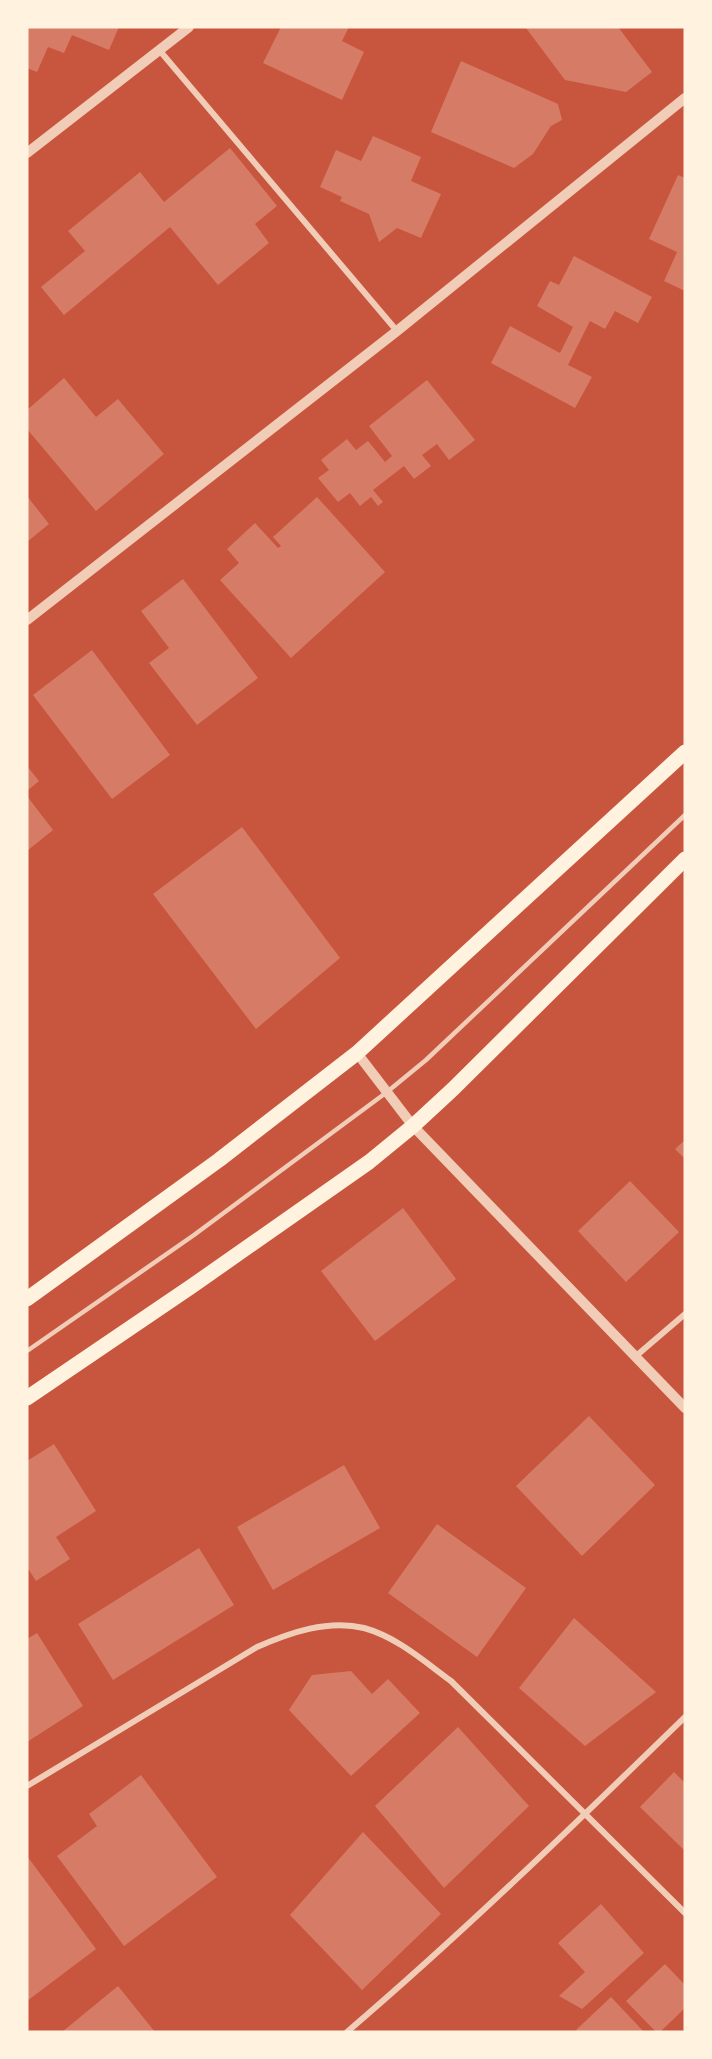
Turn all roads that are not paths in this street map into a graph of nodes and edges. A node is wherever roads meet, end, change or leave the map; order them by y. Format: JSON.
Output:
{"nodes":[{"id":1,"x":189,"y":27,"type":"edge"},
{"id":2,"x":160,"y":51,"type":"junction"},
{"id":3,"x":685,"y":98,"type":"edge"},
{"id":4,"x":27,"y":153,"type":"edge"},
{"id":5,"x":397,"y":331,"type":"junction"},
{"id":6,"x":27,"y":620,"type":"edge"},
{"id":7,"x":685,"y":752,"type":"edge"},
{"id":8,"x":685,"y":815,"type":"edge"},
{"id":9,"x":685,"y":859,"type":"edge"},
{"id":10,"x":357,"y":1053,"type":"junction"},
{"id":11,"x":387,"y":1092,"type":"junction"},
{"id":12,"x":412,"y":1126,"type":"junction"},
{"id":13,"x":27,"y":1299,"type":"edge"},
{"id":14,"x":685,"y":1314,"type":"edge"},
{"id":15,"x":27,"y":1351,"type":"edge"},
{"id":16,"x":636,"y":1356,"type":"junction"},
{"id":17,"x":27,"y":1398,"type":"edge"},
{"id":18,"x":685,"y":1408,"type":"edge"},
{"id":19,"x":685,"y":1717,"type":"edge"},
{"id":20,"x":27,"y":1786,"type":"edge"},
{"id":21,"x":585,"y":1814,"type":"junction"},
{"id":22,"x":685,"y":1913,"type":"edge"},
{"id":23,"x":347,"y":2032,"type":"edge"}],
"edges":[{"from":1,"to":2,"type":"street"},
{"from":2,"to":4,"type":"street"},
{"from":2,"to":5,"type":"street"},
{"from":3,"to":5,"type":"street"},
{"from":5,"to":6,"type":"street"},
{"from":7,"to":10,"type":"main road"},
{"from":8,"to":11,"type":"lane"},
{"from":9,"to":12,"type":"main road"},
{"from":10,"to":11,"type":"street"},
{"from":10,"to":13,"type":"main road"},
{"from":11,"to":12,"type":"street"},
{"from":11,"to":15,"type":"lane"},
{"from":12,"to":16,"type":"street"},
{"from":12,"to":17,"type":"main road"},
{"from":14,"to":16,"type":"street"},
{"from":16,"to":18,"type":"street"},
{"from":19,"to":21,"type":"street"},
{"from":20,"to":21,"type":"street"},
{"from":21,"to":22,"type":"street"},
{"from":21,"to":23,"type":"street"}]}
